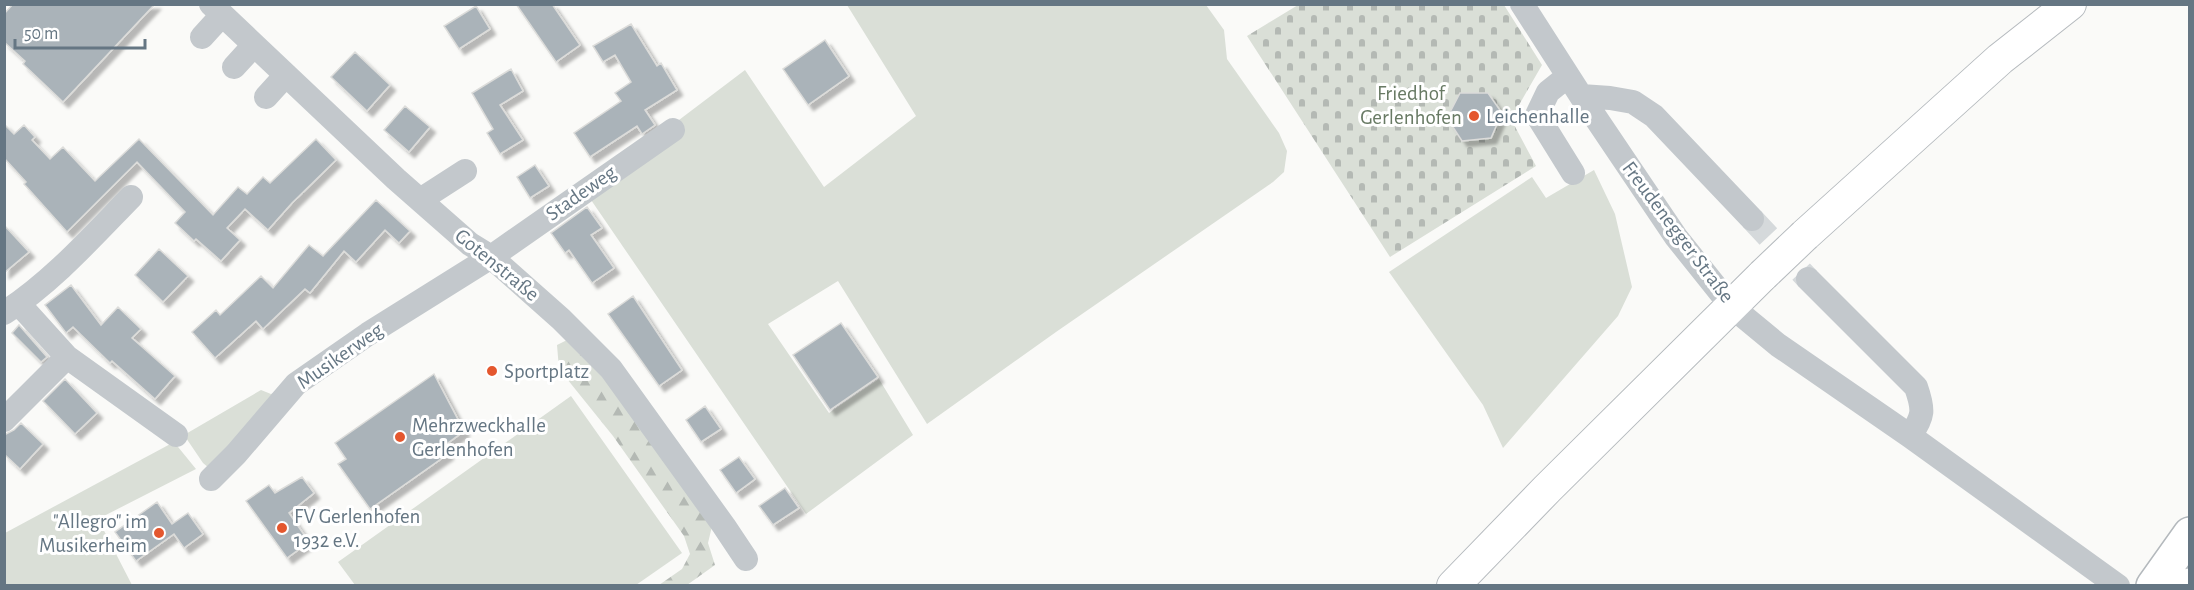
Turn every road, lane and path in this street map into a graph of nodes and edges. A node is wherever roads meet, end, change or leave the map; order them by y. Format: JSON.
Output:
{"nodes":[{"id":1,"x":1522,"y":4,"type":"edge"},
{"id":2,"x":2070,"y":4,"type":"edge"},
{"id":3,"x":216,"y":10,"type":"edge"},
{"id":4,"x":202,"y":37,"type":"dead end"},
{"id":5,"x":254,"y":45,"type":"junction"},
{"id":6,"x":234,"y":67,"type":"dead end"},
{"id":7,"x":286,"y":75,"type":"junction"},
{"id":8,"x":1574,"y":86,"type":"junction"},
{"id":9,"x":266,"y":97,"type":"dead end"},
{"id":10,"x":673,"y":130,"type":"dead end"},
{"id":11,"x":465,"y":171,"type":"dead end"},
{"id":12,"x":1573,"y":173,"type":"dead end"},
{"id":13,"x":131,"y":197,"type":"dead end"},
{"id":14,"x":420,"y":200,"type":"junction"},
{"id":15,"x":1752,"y":219,"type":"tunnel mouth"},
{"id":16,"x":490,"y":257,"type":"junction"},
{"id":17,"x":1808,"y":279,"type":"tunnel mouth"},
{"id":18,"x":1732,"y":307,"type":"junction"},
{"id":19,"x":12,"y":309,"type":"edge"},
{"id":20,"x":67,"y":357,"type":"junction"},
{"id":21,"x":4,"y":420,"type":"edge"},
{"id":22,"x":176,"y":435,"type":"dead end"},
{"id":23,"x":1910,"y":436,"type":"junction"},
{"id":24,"x":210,"y":479,"type":"dead end"},
{"id":25,"x":2190,"y":534,"type":"edge"},
{"id":26,"x":746,"y":559,"type":"dead end"},
{"id":27,"x":1453,"y":585,"type":"edge"},
{"id":28,"x":2118,"y":585,"type":"edge"},
{"id":29,"x":2153,"y":585,"type":"edge"}],
"edges":[{"from":1,"to":8,"type":"street","name":"Freudenegger Straße"},
{"from":2,"to":18,"type":"main road","bridge":true},
{"from":3,"to":4,"type":"street"},
{"from":3,"to":5,"type":"street","name":"Gotenstraße"},
{"from":5,"to":6,"type":"street"},
{"from":5,"to":7,"type":"street","name":"Gotenstraße"},
{"from":7,"to":9,"type":"street"},
{"from":7,"to":14,"type":"street","name":"Gotenstraße"},
{"from":8,"to":12,"type":"street"},
{"from":8,"to":15,"type":"street"},
{"from":8,"to":18,"type":"street","name":"Freudenegger Straße"},
{"from":10,"to":16,"type":"street","name":"Stadeweg"},
{"from":11,"to":14,"type":"street"},
{"from":13,"to":19,"type":"street"},
{"from":14,"to":16,"type":"street","name":"Gotenstraße"},
{"from":16,"to":24,"type":"street","name":"Musikerweg"},
{"from":16,"to":26,"type":"street","name":"Gotenstraße"},
{"from":17,"to":23,"type":"street"},
{"from":18,"to":23,"type":"street","name":"Freudenegger Straße"},
{"from":18,"to":27,"type":"main road"},
{"from":19,"to":20,"type":"street"},
{"from":20,"to":21,"type":"street"},
{"from":20,"to":22,"type":"street"},
{"from":23,"to":28,"type":"street","name":"Freudenegger Straße"},
{"from":25,"to":29,"type":"highway"}]}
